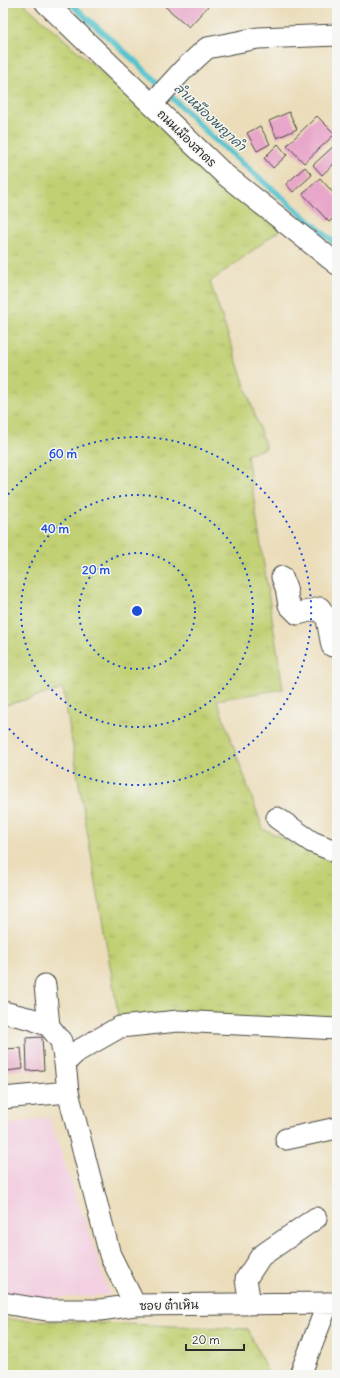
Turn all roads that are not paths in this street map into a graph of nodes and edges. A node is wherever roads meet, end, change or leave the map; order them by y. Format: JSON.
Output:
{"nodes":[{"id":1,"x":46,"y":3,"type":"edge"},
{"id":2,"x":337,"y":35,"type":"edge"},
{"id":3,"x":157,"y":99,"type":"junction"},
{"id":4,"x":337,"y":264,"type":"edge"},
{"id":5,"x":282,"y":577,"type":"dead end"},
{"id":6,"x":337,"y":646,"type":"edge"},
{"id":7,"x":277,"y":818,"type":"dead end"},
{"id":8,"x":337,"y":852,"type":"edge"},
{"id":9,"x":45,"y":985,"type":"dead end"},
{"id":10,"x":3,"y":1012,"type":"edge"},
{"id":11,"x":49,"y":1026,"type":"junction"},
{"id":12,"x":337,"y":1029,"type":"edge"},
{"id":13,"x":65,"y":1063,"type":"junction"},
{"id":14,"x":68,"y":1092,"type":"junction"},
{"id":15,"x":3,"y":1098,"type":"edge"},
{"id":16,"x":337,"y":1128,"type":"edge"},
{"id":17,"x":286,"y":1140,"type":"dead end"},
{"id":18,"x":316,"y":1218,"type":"dead end"},
{"id":19,"x":3,"y":1303,"type":"edge"},
{"id":20,"x":332,"y":1303,"type":"edge"},
{"id":21,"x":250,"y":1304,"type":"junction"},
{"id":22,"x":134,"y":1305,"type":"junction"},
{"id":23,"x":300,"y":1375,"type":"edge"}],
"edges":[{"from":1,"to":3,"type":"street","name":"ถนนเมืองสาตร"},
{"from":2,"to":3,"type":"street"},
{"from":3,"to":4,"type":"street","name":"ถนนเมืองสาตร"},
{"from":5,"to":6,"type":"street"},
{"from":7,"to":8,"type":"street"},
{"from":9,"to":11,"type":"street"},
{"from":10,"to":11,"type":"street"},
{"from":11,"to":13,"type":"street"},
{"from":12,"to":13,"type":"street"},
{"from":13,"to":14,"type":"street"},
{"from":14,"to":15,"type":"street"},
{"from":14,"to":22,"type":"street"},
{"from":16,"to":17,"type":"street"},
{"from":18,"to":21,"type":"street"},
{"from":19,"to":22,"type":"street","name":"ซอย ต๋าเหิน"},
{"from":20,"to":21,"type":"street","name":"ซอย ต๋าเหิน"},
{"from":20,"to":23,"type":"street"},
{"from":21,"to":22,"type":"street","name":"ซอย ต๋าเหิน"}]}
